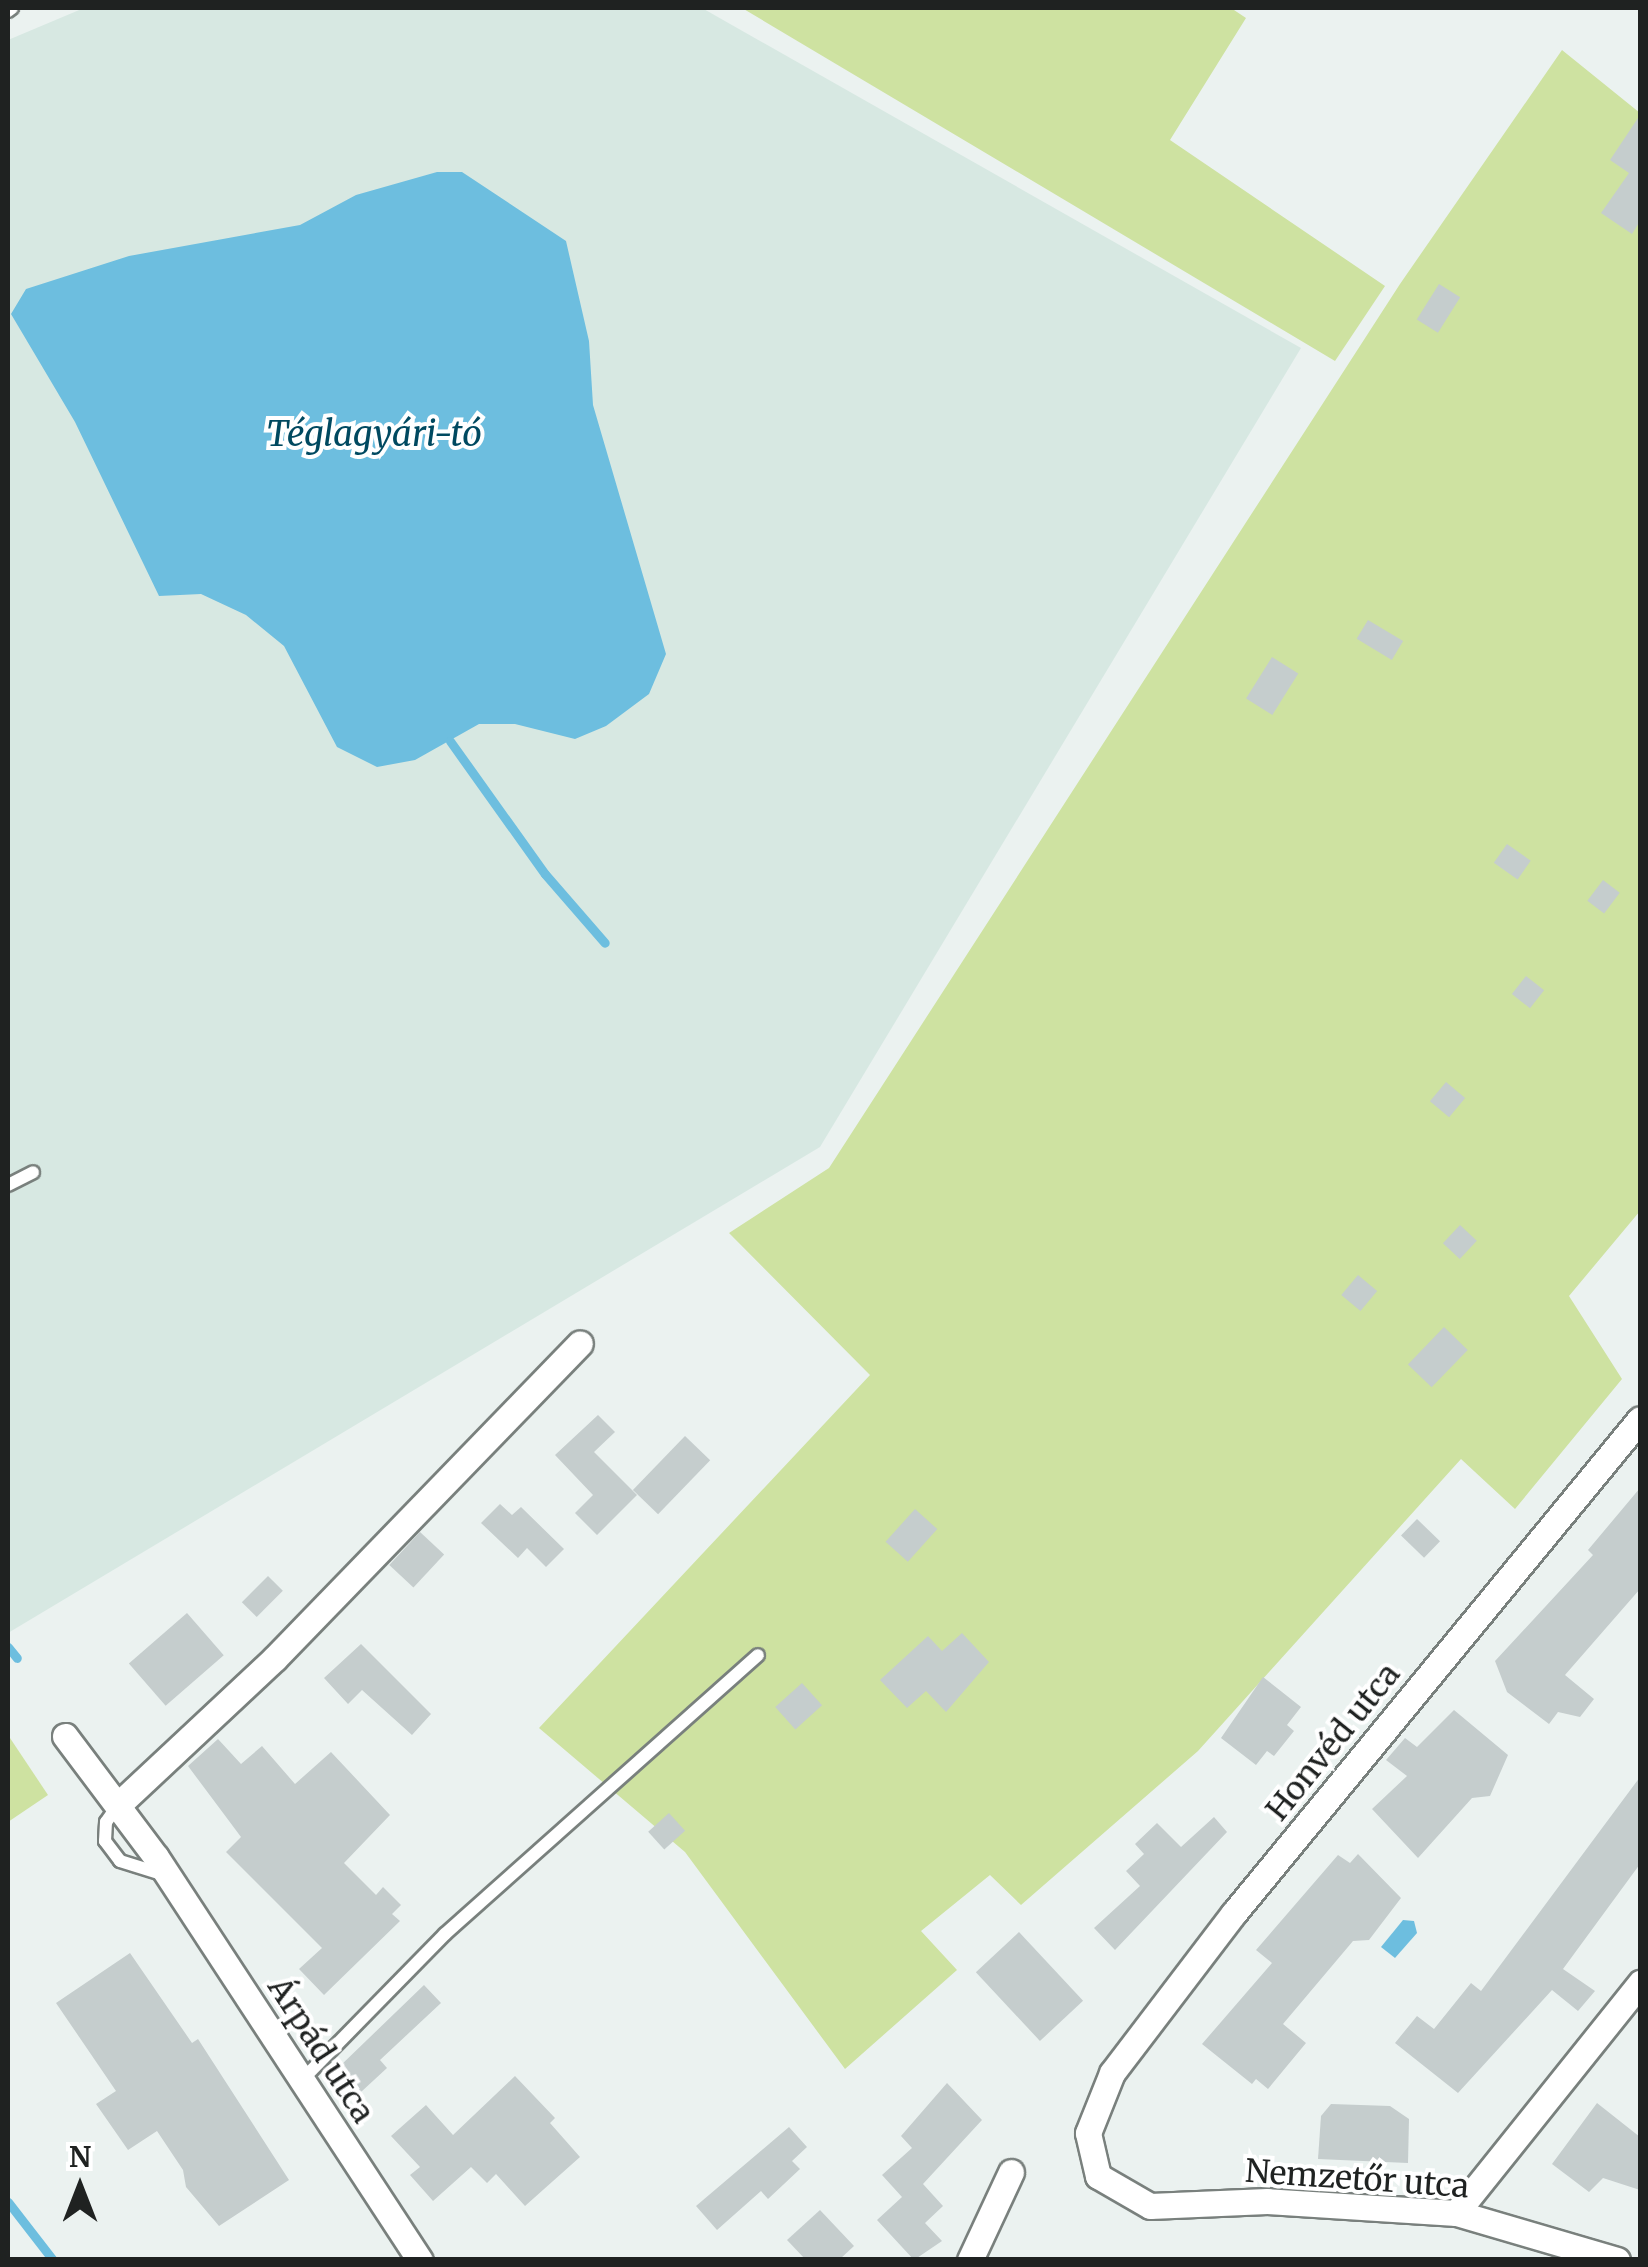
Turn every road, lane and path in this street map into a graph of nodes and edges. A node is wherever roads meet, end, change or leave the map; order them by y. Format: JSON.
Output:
{"nodes":[{"id":1,"x":33,"y":1172,"type":"dead end"},
{"id":2,"x":8,"y":1185,"type":"edge"},
{"id":3,"x":580,"y":1344,"type":"dead end"},
{"id":4,"x":1640,"y":1419,"type":"edge"},
{"id":5,"x":758,"y":1655,"type":"dead end"},
{"id":6,"x":65,"y":1736,"type":"dead end"},
{"id":7,"x":118,"y":1805,"type":"junction"},
{"id":8,"x":1640,"y":1983,"type":"edge"},
{"id":9,"x":302,"y":2080,"type":"junction"},
{"id":10,"x":1092,"y":2118,"type":"joint"},
{"id":11,"x":1012,"y":2172,"type":"dead end"},
{"id":12,"x":1456,"y":2213,"type":"junction"},
{"id":13,"x":420,"y":2260,"type":"edge"},
{"id":14,"x":970,"y":2260,"type":"edge"},
{"id":15,"x":1617,"y":2260,"type":"edge"}],
"edges":[{"from":1,"to":2,"type":"lane"},
{"from":3,"to":7,"type":"street"},
{"from":4,"to":10,"type":"street","name":"Honvéd utca"},
{"from":5,"to":9,"type":"lane"},
{"from":6,"to":7,"type":"street","name":"Árpád utca"},
{"from":7,"to":9,"type":"street","name":"Árpád utca"},
{"from":8,"to":12,"type":"street"},
{"from":9,"to":13,"type":"street","name":"Árpád utca"},
{"from":10,"to":12,"type":"street","name":"Nemzetőr utca"},
{"from":11,"to":14,"type":"street"},
{"from":12,"to":15,"type":"street","name":"Nemzetőr utca"}]}
